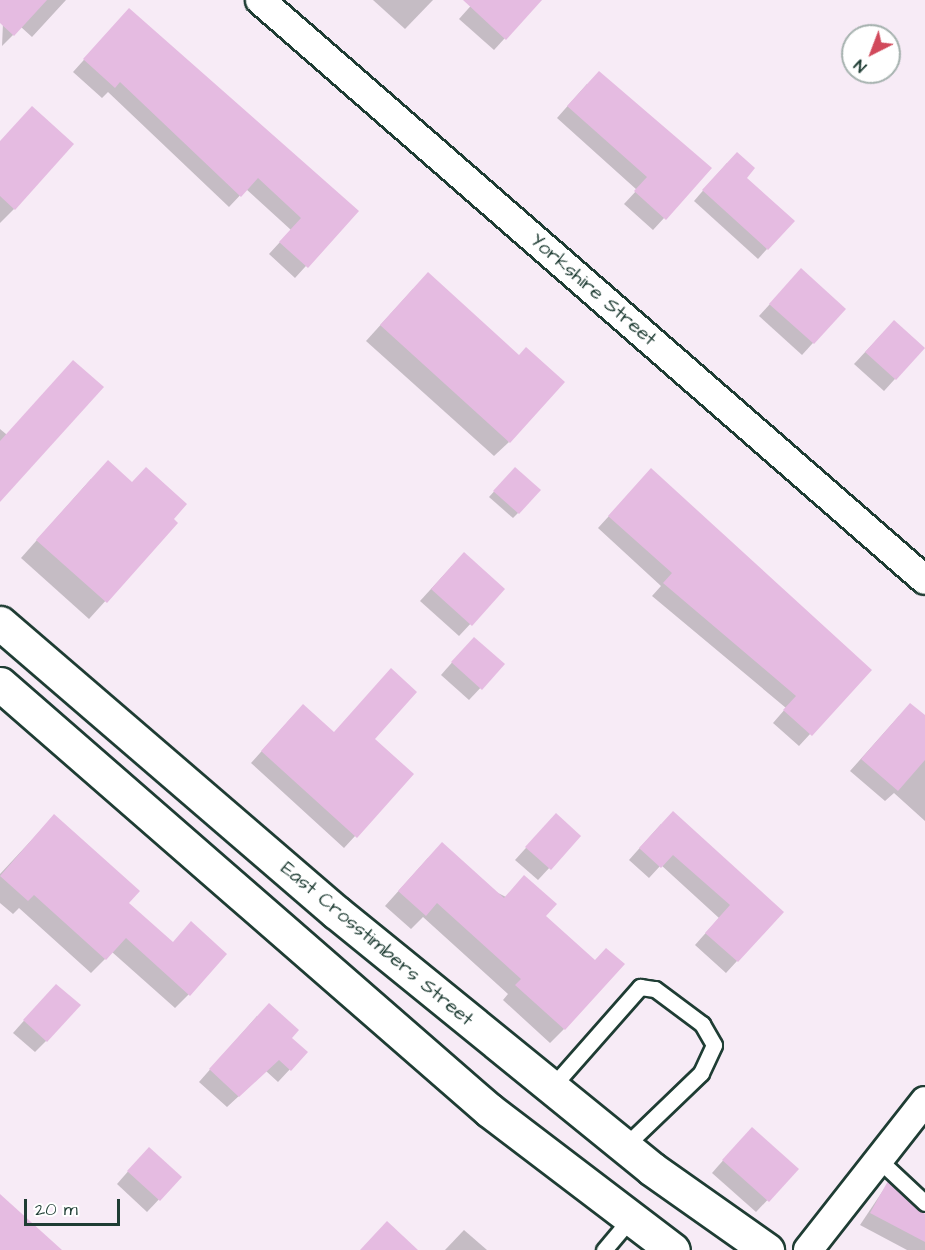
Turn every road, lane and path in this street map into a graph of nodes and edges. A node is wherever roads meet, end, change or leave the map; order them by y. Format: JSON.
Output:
{"nodes":[{"id":1,"x":260,"y":0,"type":"edge"},
{"id":2,"x":925,"y":580,"type":"edge"},
{"id":3,"x":5,"y":637,"type":"edge"},
{"id":4,"x":0,"y":684,"type":"edge"},
{"id":5,"x":336,"y":912,"type":"junction"},
{"id":6,"x":306,"y":951,"type":"junction"},
{"id":7,"x":551,"y":1088,"type":"junction"},
{"id":8,"x":925,"y":1101,"type":"edge"},
{"id":9,"x":624,"y":1148,"type":"junction"},
{"id":10,"x":879,"y":1160,"type":"junction"},
{"id":11,"x":925,"y":1203,"type":"edge"},
{"id":12,"x":631,"y":1218,"type":"junction"},
{"id":13,"x":604,"y":1250,"type":"edge"},
{"id":14,"x":673,"y":1250,"type":"edge"},
{"id":15,"x":767,"y":1250,"type":"edge"},
{"id":16,"x":808,"y":1250,"type":"edge"}],
"edges":[{"from":1,"to":2,"type":"street","name":"Yorkshire Street"},
{"from":3,"to":5,"type":"main road","name":"East Crosstimbers Street"},
{"from":4,"to":6,"type":"main road"},
{"from":5,"to":6,"type":"main road"},
{"from":5,"to":7,"type":"main road","name":"East Crosstimbers Street"},
{"from":6,"to":12,"type":"main road"},
{"from":7,"to":9,"type":"main road","name":"East Crosstimbers Street"},
{"from":7,"to":9,"type":"lane"},
{"from":8,"to":10,"type":"street"},
{"from":9,"to":15,"type":"main road","name":"East Crosstimbers Street"},
{"from":10,"to":11,"type":"lane"},
{"from":10,"to":16,"type":"street"},
{"from":12,"to":13,"type":"lane"},
{"from":12,"to":14,"type":"main road"}]}
